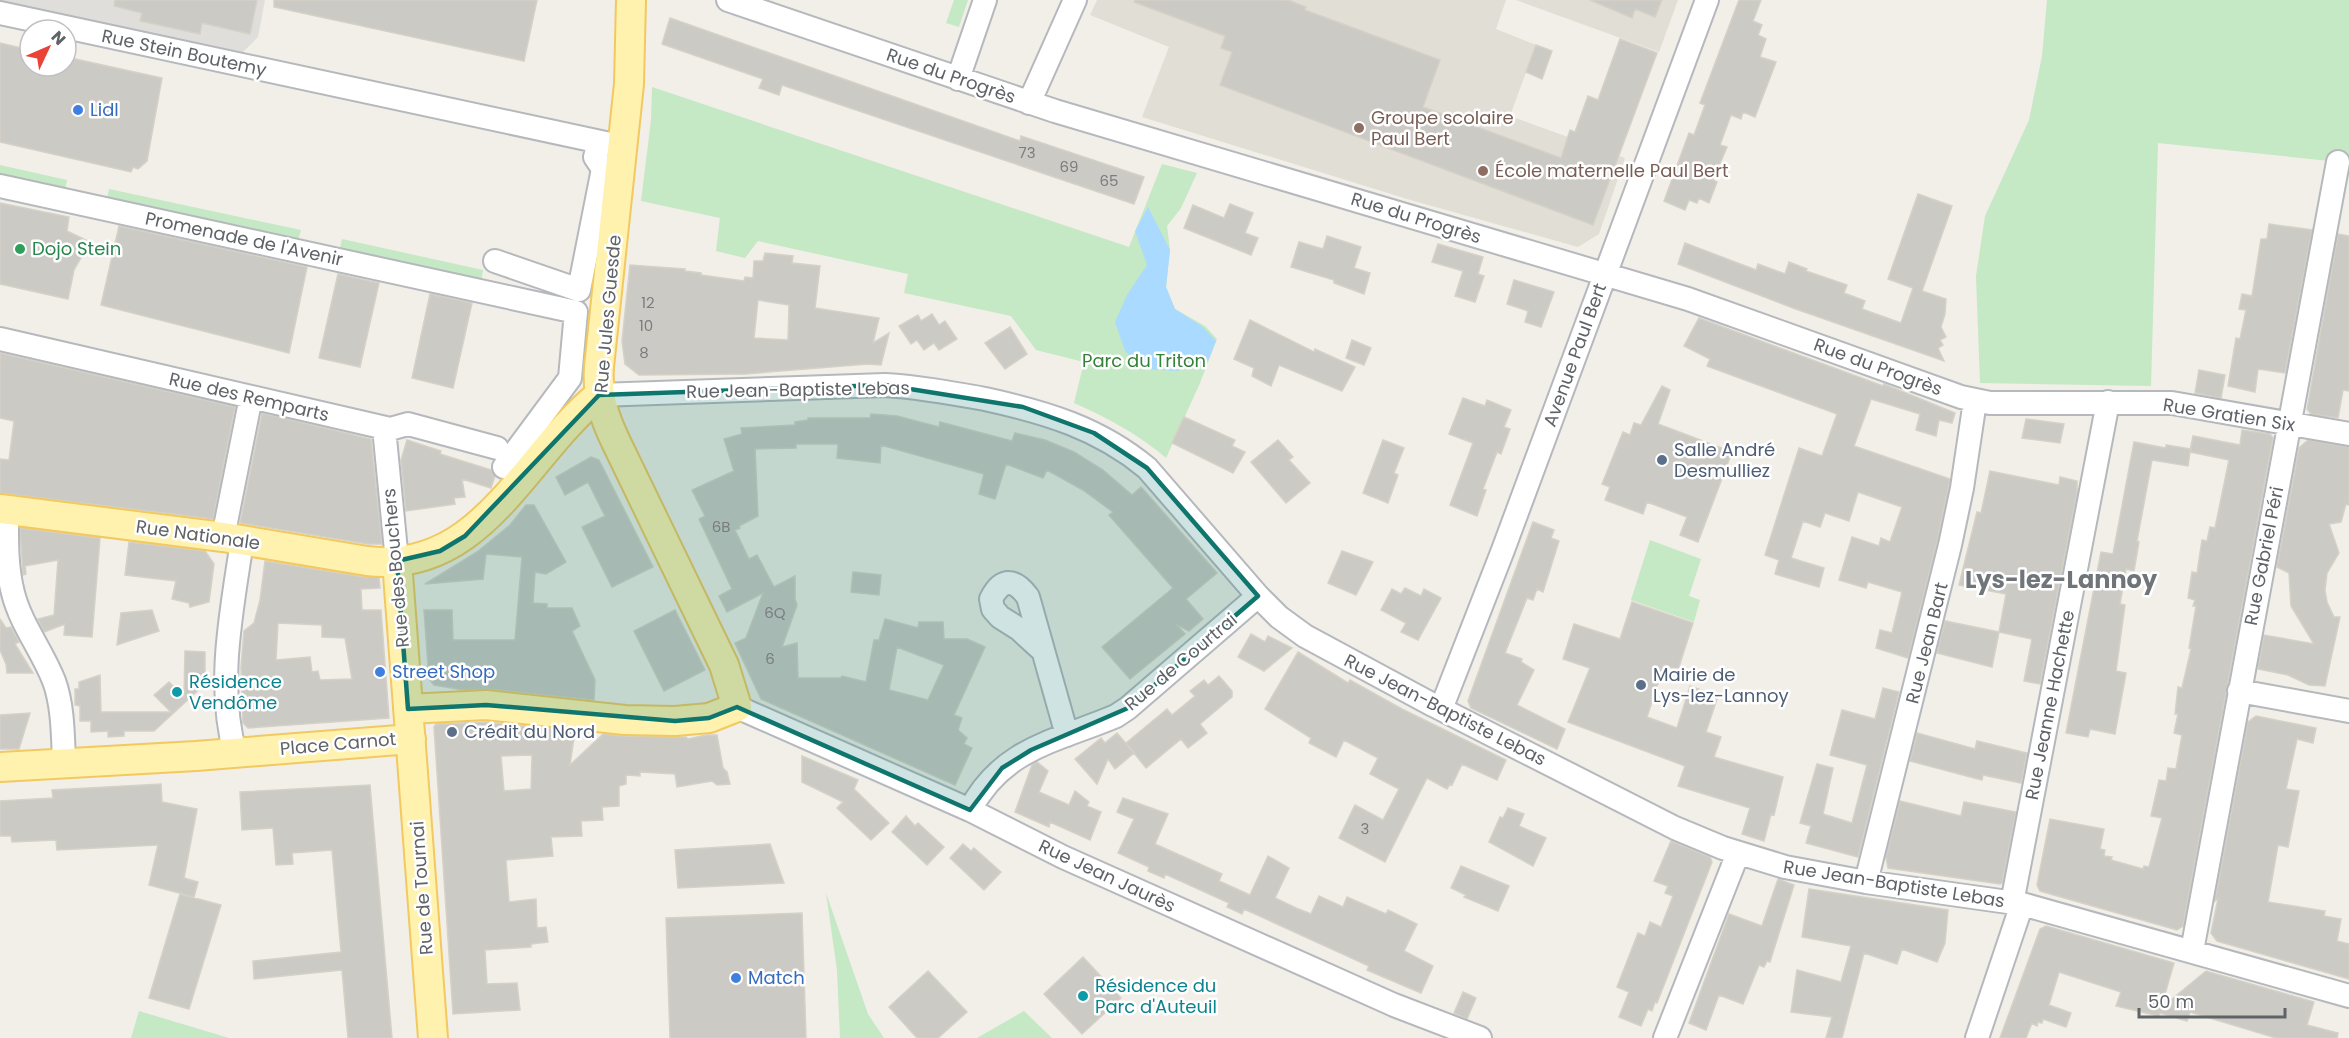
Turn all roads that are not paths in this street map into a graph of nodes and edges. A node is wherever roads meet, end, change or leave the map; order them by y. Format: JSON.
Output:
{"nodes":[{"id":1,"x":630,"y":0,"type":"edge"},
{"id":2,"x":728,"y":0,"type":"edge"},
{"id":3,"x":985,"y":0,"type":"edge"},
{"id":4,"x":1075,"y":0,"type":"edge"},
{"id":5,"x":1707,"y":0,"type":"edge"},
{"id":6,"x":0,"y":13,"type":"edge"},
{"id":7,"x":958,"y":79,"type":"junction"},
{"id":8,"x":1029,"y":103,"type":"junction"},
{"id":9,"x":611,"y":145,"type":"junction"},
{"id":10,"x":2338,"y":162,"type":"dead end"},
{"id":11,"x":0,"y":186,"type":"edge"},
{"id":12,"x":495,"y":261,"type":"dead end"},
{"id":13,"x":1605,"y":275,"type":"junction"},
{"id":14,"x":578,"y":301,"type":"junction"},
{"id":15,"x":0,"y":339,"type":"edge"},
{"id":16,"x":599,"y":395,"type":"junction"},
{"id":17,"x":251,"y":397,"type":"junction"},
{"id":18,"x":1975,"y":401,"type":"junction"},
{"id":19,"x":2108,"y":402,"type":"junction"},
{"id":20,"x":2289,"y":424,"type":"junction"},
{"id":21,"x":384,"y":428,"type":"junction"},
{"id":22,"x":2349,"y":434,"type":"edge"},
{"id":23,"x":3,"y":509,"type":"edge"},
{"id":24,"x":232,"y":539,"type":"junction"},
{"id":25,"x":397,"y":561,"type":"junction"},
{"id":26,"x":1258,"y":596,"type":"junction"},
{"id":27,"x":1043,"y":651,"type":"dead end"},
{"id":28,"x":2239,"y":691,"type":"junction"},
{"id":29,"x":737,"y":707,"type":"junction"},
{"id":30,"x":408,"y":709,"type":"junction"},
{"id":31,"x":1441,"y":709,"type":"junction"},
{"id":32,"x":2349,"y":711,"type":"edge"},
{"id":33,"x":1067,"y":735,"type":"junction"},
{"id":34,"x":411,"y":739,"type":"junction"},
{"id":35,"x":235,"y":753,"type":"junction"},
{"id":36,"x":64,"y":763,"type":"junction"},
{"id":37,"x":0,"y":767,"type":"edge"},
{"id":38,"x":970,"y":810,"type":"junction"},
{"id":39,"x":1738,"y":853,"type":"junction"},
{"id":40,"x":1866,"y":882,"type":"junction"},
{"id":41,"x":2017,"y":904,"type":"junction"},
{"id":42,"x":2192,"y":951,"type":"junction"},
{"id":43,"x":2349,"y":996,"type":"edge"},
{"id":44,"x":434,"y":1038,"type":"edge"},
{"id":45,"x":1480,"y":1038,"type":"edge"},
{"id":46,"x":1665,"y":1038,"type":"edge"},
{"id":47,"x":1977,"y":1038,"type":"edge"}],
"edges":[{"from":1,"to":9,"type":"main road","name":"Rue Jules Guesde"},
{"from":2,"to":7,"type":"street","name":"Rue du Progrès"},
{"from":3,"to":7,"type":"street"},
{"from":4,"to":8,"type":"street"},
{"from":5,"to":13,"type":"street","name":"Avenue Paul Bert"},
{"from":6,"to":9,"type":"street","name":"Rue Stein Boutemy"},
{"from":7,"to":8,"type":"street","name":"Rue du Progrès"},
{"from":8,"to":13,"type":"street","name":"Rue du Progrès"},
{"from":9,"to":14,"type":"street"},
{"from":9,"to":16,"type":"main road","name":"Rue Jules Guesde"},
{"from":10,"to":20,"type":"street","name":"Rue Gabriel Péri"},
{"from":11,"to":14,"type":"street","name":"Promenade de l'Avenir"},
{"from":12,"to":14,"type":"street"},
{"from":13,"to":18,"type":"street","name":"Rue du Progrès"},
{"from":13,"to":31,"type":"street","name":"Avenue Paul Bert"},
{"from":14,"to":21,"type":"street","name":"Rue des Remparts"},
{"from":15,"to":17,"type":"street","name":"Rue des Remparts"},
{"from":16,"to":25,"type":"main road","name":"Rue Nationale"},
{"from":16,"to":26,"type":"street","name":"Rue Jean-Baptiste Lebas"},
{"from":16,"to":29,"type":"main road","name":"Rue Jules Guesde"},
{"from":17,"to":21,"type":"street","name":"Rue des Remparts"},
{"from":17,"to":24,"type":"street"},
{"from":18,"to":19,"type":"street","name":"Rue du Progrès"},
{"from":18,"to":40,"type":"street","name":"Rue Jean Bart"},
{"from":19,"to":20,"type":"street","name":"Rue Gratien Six"},
{"from":19,"to":41,"type":"street","name":"Rue Jeanne Hachette"},
{"from":20,"to":22,"type":"street","name":"Rue Gratien Six"},
{"from":20,"to":28,"type":"street","name":"Rue Gabriel Péri"},
{"from":21,"to":25,"type":"street","name":"Rue des Bouchers"},
{"from":23,"to":24,"type":"main road","name":"Rue Nationale"},
{"from":23,"to":36,"type":"street"},
{"from":24,"to":25,"type":"main road","name":"Rue Nationale"},
{"from":24,"to":35,"type":"street"},
{"from":25,"to":30,"type":"main road","name":"Rue des Bouchers"},
{"from":26,"to":31,"type":"street","name":"Rue Jean-Baptiste Lebas"},
{"from":26,"to":33,"type":"street","name":"Rue de Courtrai"},
{"from":27,"to":33,"type":"street"},
{"from":28,"to":32,"type":"street"},
{"from":28,"to":42,"type":"street","name":"Rue Gabriel Péri"},
{"from":29,"to":30,"type":"main road"},
{"from":29,"to":38,"type":"street","name":"Rue Jean Jaurès"},
{"from":30,"to":34,"type":"main road","name":"Place Carnot"},
{"from":31,"to":39,"type":"street","name":"Rue Jean-Baptiste Lebas"},
{"from":33,"to":38,"type":"street","name":"Rue de Courtrai"},
{"from":34,"to":35,"type":"main road","name":"Place Carnot"},
{"from":34,"to":44,"type":"main road","name":"Rue de Tournai"},
{"from":35,"to":36,"type":"main road","name":"Place Carnot"},
{"from":36,"to":37,"type":"main road","name":"Place Carnot"},
{"from":38,"to":45,"type":"street","name":"Rue Jean Jaurès"},
{"from":39,"to":40,"type":"street","name":"Rue Jean-Baptiste Lebas"},
{"from":39,"to":46,"type":"street"},
{"from":40,"to":41,"type":"street","name":"Rue Jean-Baptiste Lebas"},
{"from":41,"to":42,"type":"street","name":"Rue Jean-Baptiste Lebas"},
{"from":41,"to":47,"type":"street","name":"Rue Jeanne Hachette"},
{"from":42,"to":43,"type":"street","name":"Rue Jean-Baptiste Lebas"}]}
